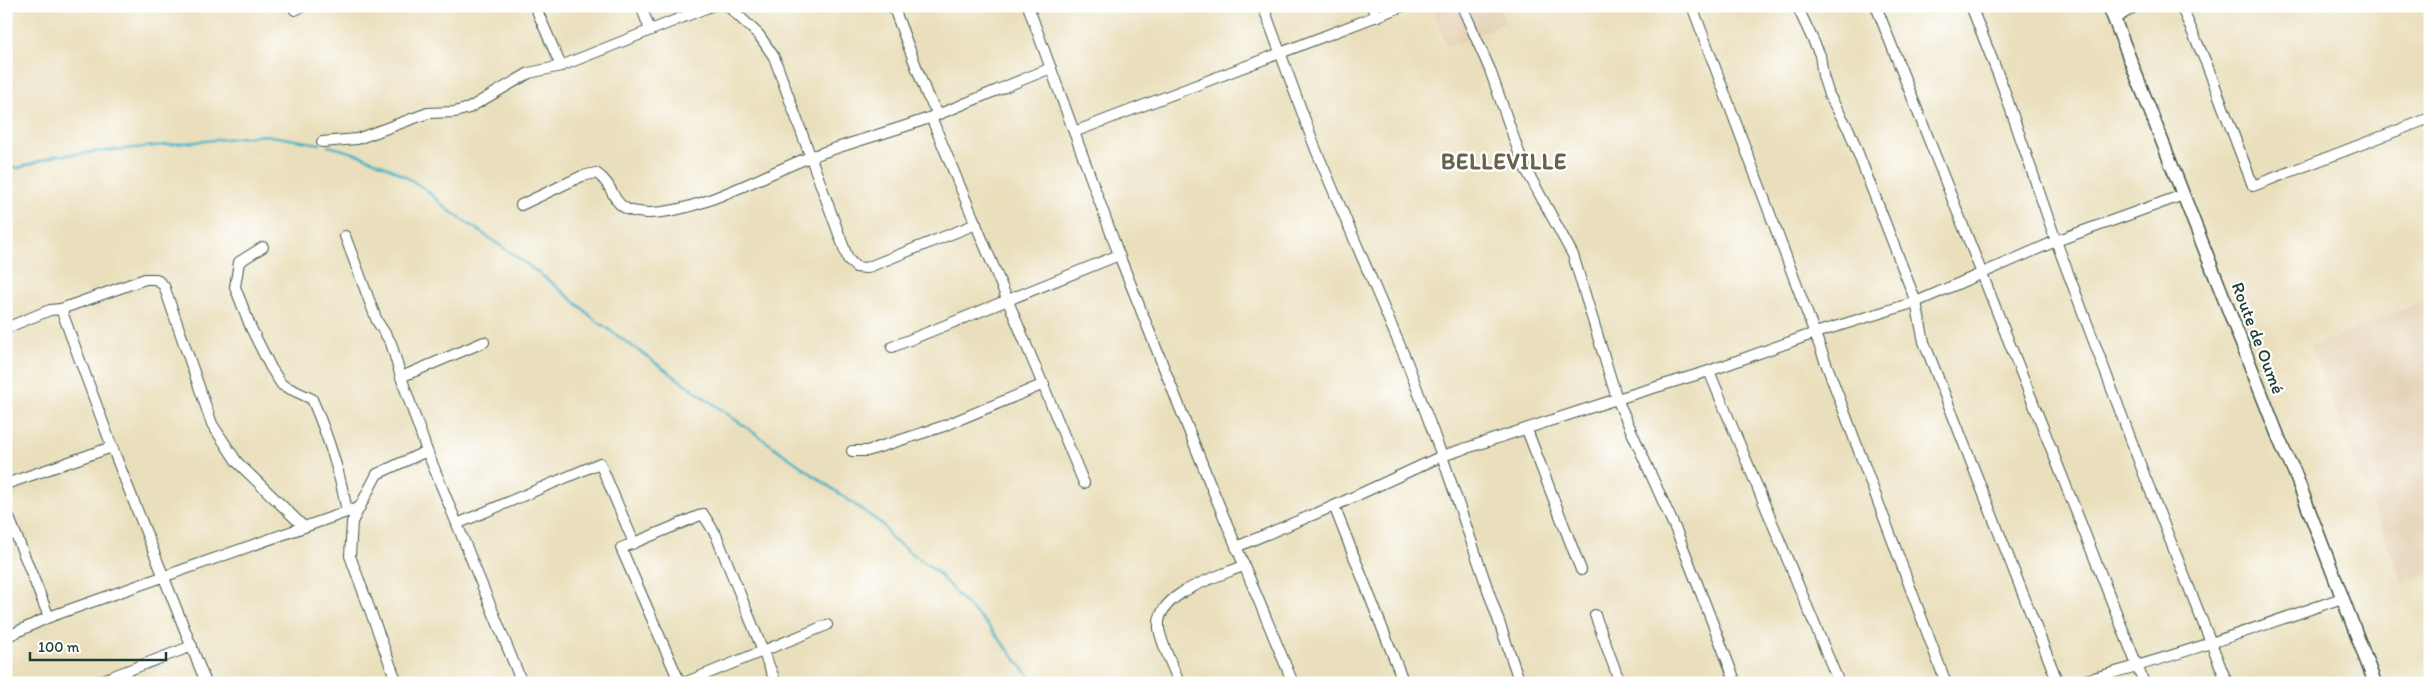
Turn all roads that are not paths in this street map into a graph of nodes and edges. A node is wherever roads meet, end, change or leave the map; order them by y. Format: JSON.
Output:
{"nodes":[{"id":1,"x":535,"y":6,"type":"edge"},
{"id":2,"x":641,"y":6,"type":"edge"},
{"id":3,"x":711,"y":6,"type":"edge"},
{"id":4,"x":728,"y":6,"type":"edge"},
{"id":5,"x":893,"y":6,"type":"edge"},
{"id":6,"x":1028,"y":6,"type":"edge"},
{"id":7,"x":1263,"y":6,"type":"edge"},
{"id":8,"x":1372,"y":6,"type":"edge"},
{"id":9,"x":1403,"y":6,"type":"edge"},
{"id":10,"x":1462,"y":6,"type":"edge"},
{"id":11,"x":1692,"y":6,"type":"edge"},
{"id":12,"x":1797,"y":6,"type":"edge"},
{"id":13,"x":1876,"y":6,"type":"edge"},
{"id":14,"x":1971,"y":6,"type":"edge"},
{"id":15,"x":2109,"y":6,"type":"edge"},
{"id":16,"x":2136,"y":6,"type":"edge"},
{"id":17,"x":2182,"y":6,"type":"edge"},
{"id":18,"x":1376,"y":17,"type":"junction"},
{"id":19,"x":2114,"y":19,"type":"junction"},
{"id":20,"x":650,"y":30,"type":"junction"},
{"id":21,"x":1281,"y":53,"type":"junction"},
{"id":22,"x":561,"y":66,"type":"junction"},
{"id":23,"x":1051,"y":68,"type":"junction"},
{"id":24,"x":934,"y":116,"type":"junction"},
{"id":25,"x":2430,"y":118,"type":"edge"},
{"id":26,"x":1074,"y":132,"type":"junction"},
{"id":27,"x":322,"y":142,"type":"dead end"},
{"id":28,"x":812,"y":156,"type":"junction"},
{"id":29,"x":2183,"y":195,"type":"junction"},
{"id":30,"x":521,"y":205,"type":"dead end"},
{"id":31,"x":976,"y":224,"type":"junction"},
{"id":32,"x":345,"y":236,"type":"dead end"},
{"id":33,"x":2056,"y":241,"type":"junction"},
{"id":34,"x":263,"y":247,"type":"dead end"},
{"id":35,"x":1119,"y":255,"type":"junction"},
{"id":36,"x":1981,"y":275,"type":"junction"},
{"id":37,"x":1008,"y":300,"type":"junction"},
{"id":38,"x":1916,"y":302,"type":"junction"},
{"id":39,"x":62,"y":308,"type":"junction"},
{"id":40,"x":6,"y":328,"type":"edge"},
{"id":41,"x":1815,"y":333,"type":"junction"},
{"id":42,"x":484,"y":342,"type":"dead end"},
{"id":43,"x":892,"y":347,"type":"dead end"},
{"id":44,"x":1709,"y":371,"type":"junction"},
{"id":45,"x":401,"y":377,"type":"junction"},
{"id":46,"x":1044,"y":384,"type":"junction"},
{"id":47,"x":1617,"y":399,"type":"junction"},
{"id":48,"x":1527,"y":430,"type":"junction"},
{"id":49,"x":112,"y":447,"type":"junction"},
{"id":50,"x":427,"y":451,"type":"junction"},
{"id":51,"x":852,"y":452,"type":"dead end"},
{"id":52,"x":1442,"y":456,"type":"junction"},
{"id":53,"x":1084,"y":483,"type":"dead end"},
{"id":54,"x":6,"y":484,"type":"edge"},
{"id":55,"x":1334,"y":506,"type":"junction"},
{"id":56,"x":358,"y":508,"type":"junction"},
{"id":57,"x":6,"y":510,"type":"edge"},
{"id":58,"x":347,"y":512,"type":"junction"},
{"id":59,"x":457,"y":524,"type":"junction"},
{"id":60,"x":304,"y":527,"type":"junction"},
{"id":61,"x":634,"y":543,"type":"junction"},
{"id":62,"x":1236,"y":547,"type":"junction"},
{"id":63,"x":1243,"y":566,"type":"junction"},
{"id":64,"x":1581,"y":570,"type":"dead end"},
{"id":65,"x":165,"y":577,"type":"junction"},
{"id":66,"x":2342,"y":598,"type":"junction"},
{"id":67,"x":1595,"y":615,"type":"dead end"},
{"id":68,"x":49,"y":617,"type":"junction"},
{"id":69,"x":827,"y":625,"type":"dead end"},
{"id":70,"x":6,"y":637,"type":"edge"},
{"id":71,"x":2211,"y":644,"type":"junction"},
{"id":72,"x":192,"y":646,"type":"junction"},
{"id":73,"x":763,"y":651,"type":"junction"},
{"id":74,"x":2138,"y":667,"type":"junction"},
{"id":75,"x":96,"y":683,"type":"edge"},
{"id":76,"x":206,"y":683,"type":"edge"},
{"id":77,"x":398,"y":683,"type":"edge"},
{"id":78,"x":522,"y":683,"type":"edge"},
{"id":79,"x":682,"y":683,"type":"edge"},
{"id":80,"x":776,"y":683,"type":"edge"},
{"id":81,"x":1179,"y":683,"type":"edge"},
{"id":82,"x":1293,"y":683,"type":"edge"},
{"id":83,"x":1404,"y":683,"type":"edge"},
{"id":84,"x":1520,"y":683,"type":"edge"},
{"id":85,"x":1620,"y":683,"type":"edge"},
{"id":86,"x":1736,"y":683,"type":"edge"},
{"id":87,"x":1839,"y":683,"type":"edge"},
{"id":88,"x":1946,"y":683,"type":"edge"},
{"id":89,"x":2058,"y":683,"type":"edge"},
{"id":90,"x":2074,"y":683,"type":"edge"},
{"id":91,"x":2144,"y":683,"type":"edge"},
{"id":92,"x":2227,"y":683,"type":"edge"},
{"id":93,"x":2375,"y":683,"type":"edge"}],
"edges":[{"from":1,"to":22,"type":"street"},
{"from":2,"to":20,"type":"street"},
{"from":3,"to":20,"type":"street"},
{"from":4,"to":28,"type":"street"},
{"from":5,"to":24,"type":"street"},
{"from":6,"to":23,"type":"street"},
{"from":7,"to":21,"type":"street"},
{"from":8,"to":18,"type":"street"},
{"from":9,"to":18,"type":"street"},
{"from":10,"to":47,"type":"street"},
{"from":11,"to":41,"type":"street"},
{"from":12,"to":38,"type":"street"},
{"from":13,"to":36,"type":"street"},
{"from":14,"to":33,"type":"street"},
{"from":15,"to":19,"type":"street","name":"Route de Oumé"},
{"from":16,"to":19,"type":"street"},
{"from":17,"to":25,"type":"street"},
{"from":18,"to":21,"type":"street"},
{"from":19,"to":29,"type":"street","name":"Route de Oumé"},
{"from":20,"to":22,"type":"street"},
{"from":21,"to":26,"type":"street"},
{"from":21,"to":52,"type":"street"},
{"from":22,"to":27,"type":"street"},
{"from":23,"to":24,"type":"street"},
{"from":23,"to":26,"type":"street"},
{"from":24,"to":28,"type":"street"},
{"from":24,"to":31,"type":"street"},
{"from":26,"to":35,"type":"street"},
{"from":28,"to":30,"type":"street"},
{"from":28,"to":31,"type":"street"},
{"from":29,"to":33,"type":"street"},
{"from":29,"to":66,"type":"street","name":"Route de Oumé"},
{"from":31,"to":37,"type":"street"},
{"from":32,"to":45,"type":"street"},
{"from":33,"to":36,"type":"street"},
{"from":33,"to":71,"type":"street"},
{"from":34,"to":58,"type":"street"},
{"from":35,"to":37,"type":"street"},
{"from":35,"to":62,"type":"street"},
{"from":36,"to":38,"type":"street"},
{"from":36,"to":74,"type":"street"},
{"from":37,"to":43,"type":"street"},
{"from":37,"to":46,"type":"street"},
{"from":38,"to":41,"type":"street"},
{"from":38,"to":89,"type":"street"},
{"from":39,"to":40,"type":"street"},
{"from":39,"to":49,"type":"street"},
{"from":39,"to":60,"type":"street"},
{"from":41,"to":44,"type":"street"},
{"from":41,"to":88,"type":"street"},
{"from":42,"to":45,"type":"street"},
{"from":44,"to":47,"type":"street"},
{"from":44,"to":87,"type":"street"},
{"from":45,"to":50,"type":"street"},
{"from":46,"to":51,"type":"street"},
{"from":46,"to":53,"type":"street"},
{"from":47,"to":48,"type":"street"},
{"from":47,"to":86,"type":"street"},
{"from":48,"to":52,"type":"street"},
{"from":48,"to":64,"type":"street"},
{"from":49,"to":54,"type":"street"},
{"from":49,"to":65,"type":"street"},
{"from":50,"to":56,"type":"street"},
{"from":50,"to":59,"type":"street"},
{"from":52,"to":55,"type":"street"},
{"from":52,"to":84,"type":"street"},
{"from":55,"to":62,"type":"street"},
{"from":55,"to":83,"type":"street"},
{"from":56,"to":58,"type":"street"},
{"from":56,"to":77,"type":"street"},
{"from":57,"to":68,"type":"street"},
{"from":58,"to":60,"type":"street"},
{"from":59,"to":61,"type":"street"},
{"from":59,"to":78,"type":"street"},
{"from":60,"to":65,"type":"street"},
{"from":61,"to":73,"type":"street"},
{"from":61,"to":79,"type":"street"},
{"from":62,"to":63,"type":"street"},
{"from":63,"to":81,"type":"street"},
{"from":63,"to":82,"type":"street"},
{"from":65,"to":68,"type":"street"},
{"from":65,"to":72,"type":"street"},
{"from":66,"to":71,"type":"street"},
{"from":66,"to":93,"type":"street","name":"Route de Oumé"},
{"from":67,"to":85,"type":"street"},
{"from":68,"to":70,"type":"street"},
{"from":69,"to":73,"type":"street"},
{"from":71,"to":74,"type":"street"},
{"from":71,"to":92,"type":"street"},
{"from":72,"to":75,"type":"street"},
{"from":72,"to":76,"type":"street"},
{"from":73,"to":79,"type":"street"},
{"from":73,"to":80,"type":"street"},
{"from":74,"to":90,"type":"street"},
{"from":74,"to":91,"type":"street"}]}
